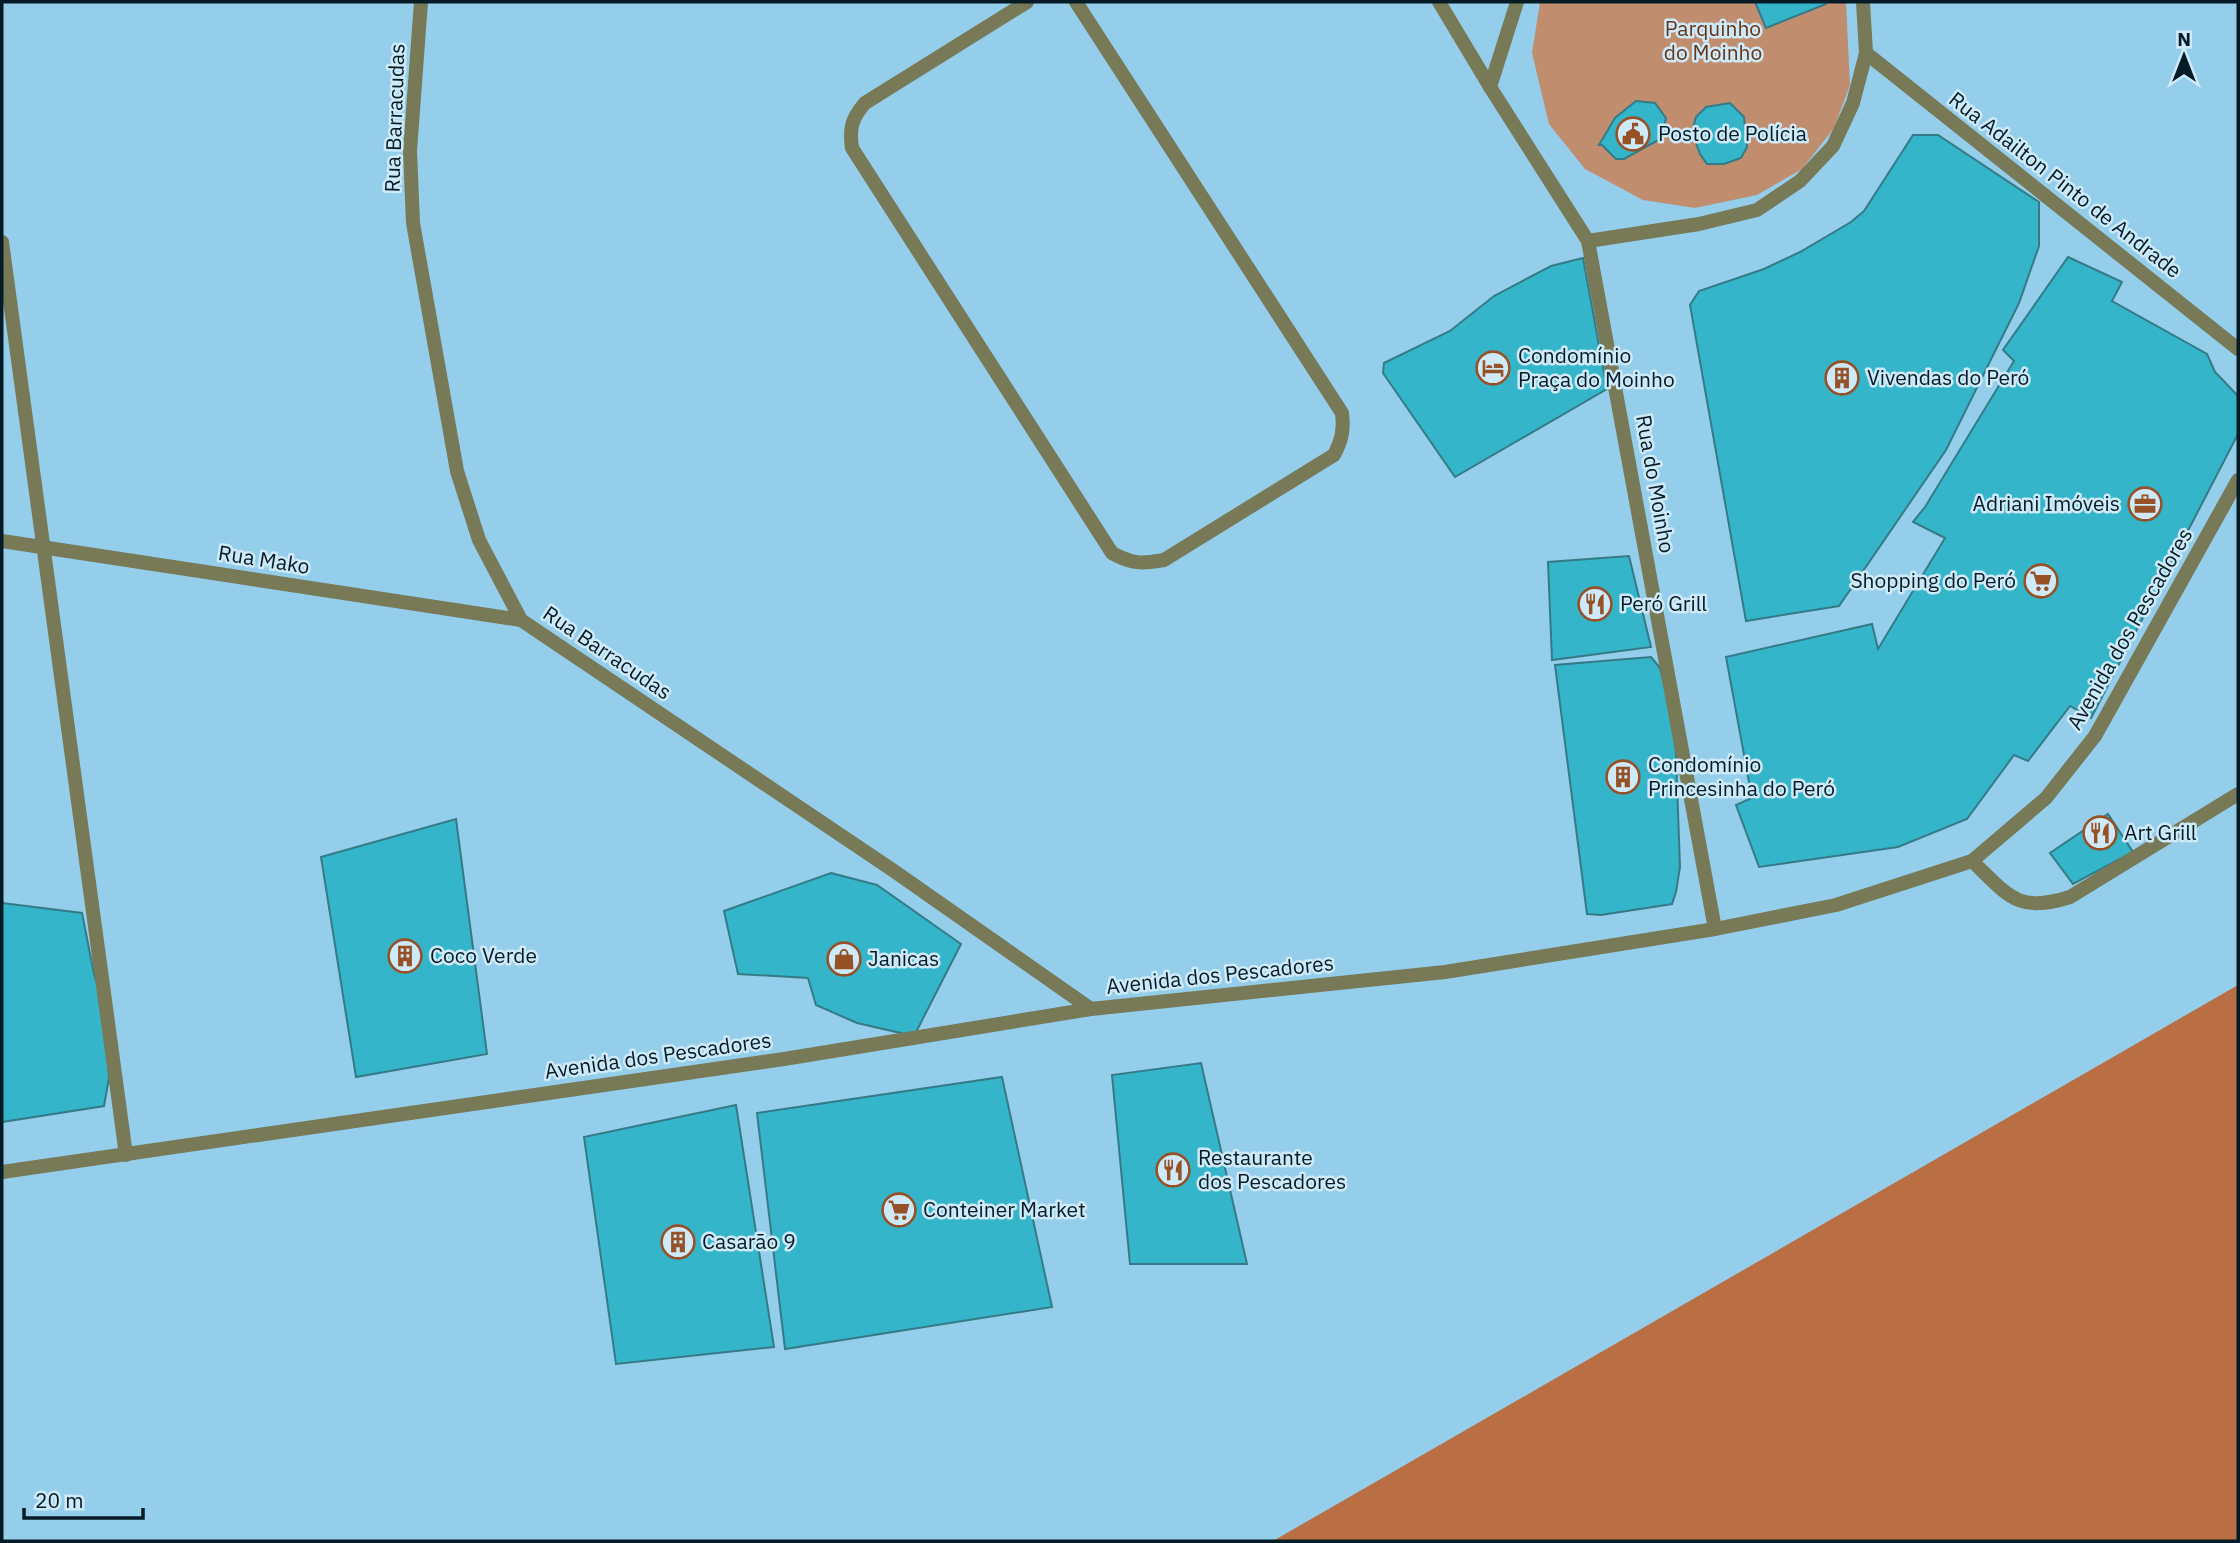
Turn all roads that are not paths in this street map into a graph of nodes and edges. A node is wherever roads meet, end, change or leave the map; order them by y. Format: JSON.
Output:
{"nodes":[{"id":1,"x":421,"y":2,"type":"edge"},
{"id":2,"x":1027,"y":2,"type":"edge"},
{"id":3,"x":1076,"y":2,"type":"edge"},
{"id":4,"x":1439,"y":2,"type":"edge"},
{"id":5,"x":1517,"y":2,"type":"edge"},
{"id":6,"x":1863,"y":2,"type":"edge"},
{"id":7,"x":1866,"y":53,"type":"junction"},
{"id":8,"x":1490,"y":87,"type":"junction"},
{"id":9,"x":1588,"y":241,"type":"junction"},
{"id":10,"x":2,"y":242,"type":"edge"},
{"id":11,"x":2238,"y":349,"type":"edge"},
{"id":12,"x":2238,"y":480,"type":"edge"},
{"id":13,"x":2,"y":541,"type":"edge"},
{"id":14,"x":44,"y":548,"type":"junction"},
{"id":15,"x":521,"y":620,"type":"junction"},
{"id":16,"x":2238,"y":794,"type":"edge"},
{"id":17,"x":1972,"y":861,"type":"junction"},
{"id":18,"x":1715,"y":929,"type":"junction"},
{"id":19,"x":1091,"y":1009,"type":"junction"},
{"id":20,"x":126,"y":1155,"type":"junction"},
{"id":21,"x":2,"y":1172,"type":"edge"}],
"edges":[{"from":1,"to":15,"type":"street","name":"Rua Barracudas"},
{"from":2,"to":3,"type":"street"},
{"from":4,"to":8,"type":"street","name":"Rua do Moinho"},
{"from":5,"to":8,"type":"street"},
{"from":6,"to":7,"type":"street"},
{"from":7,"to":9,"type":"street"},
{"from":7,"to":11,"type":"street","name":"Rua Adailton Pinto de Andrade"},
{"from":8,"to":9,"type":"street","name":"Rua do Moinho"},
{"from":9,"to":18,"type":"street","name":"Rua do Moinho"},
{"from":10,"to":14,"type":"street"},
{"from":12,"to":17,"type":"street","name":"Avenida dos Pescadores"},
{"from":13,"to":14,"type":"street","name":"Rua Mako"},
{"from":14,"to":15,"type":"street","name":"Rua Mako"},
{"from":14,"to":20,"type":"street"},
{"from":15,"to":19,"type":"street","name":"Rua Barracudas"},
{"from":16,"to":17,"type":"street"},
{"from":17,"to":18,"type":"street","name":"Avenida dos Pescadores"},
{"from":18,"to":19,"type":"street","name":"Avenida dos Pescadores"},
{"from":19,"to":20,"type":"street","name":"Avenida dos Pescadores"},
{"from":20,"to":21,"type":"street","name":"Avenida dos Pescadores"}]}
